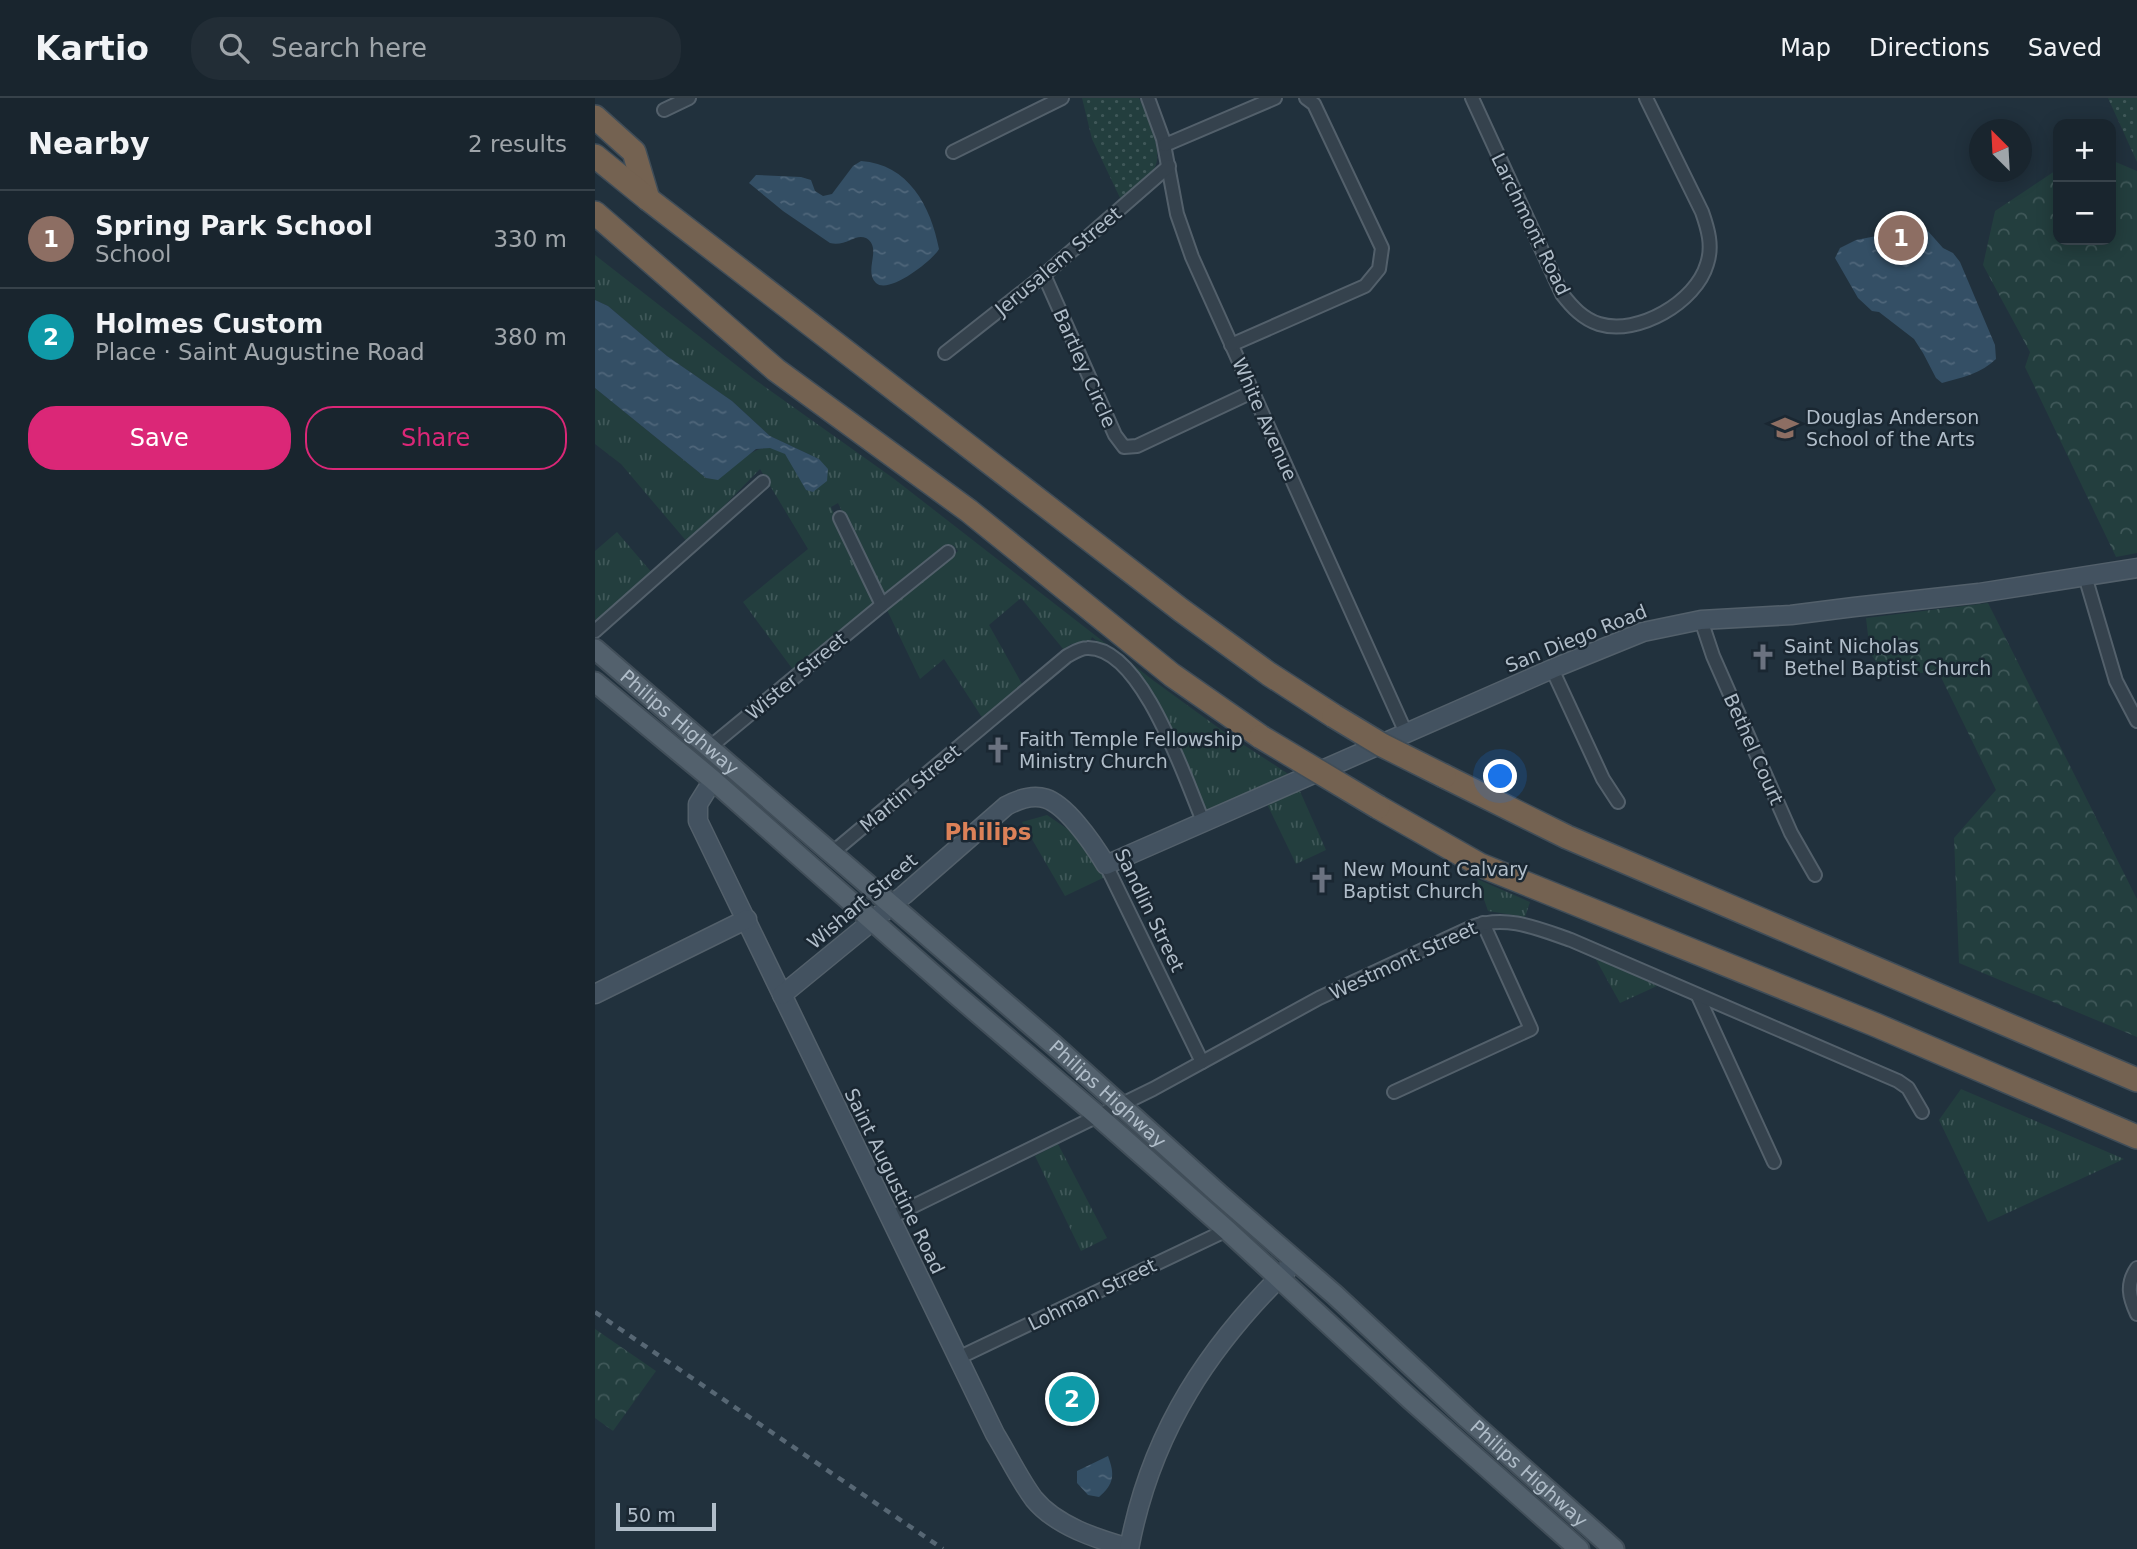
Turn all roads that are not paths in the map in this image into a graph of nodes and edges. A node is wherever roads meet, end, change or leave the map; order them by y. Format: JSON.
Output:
{"nodes":[{"id":1,"x":689,"y":98,"type":"edge"},
{"id":2,"x":1062,"y":98,"type":"edge"},
{"id":3,"x":1148,"y":98,"type":"edge"},
{"id":4,"x":1275,"y":98,"type":"edge"},
{"id":5,"x":1306,"y":98,"type":"edge"},
{"id":6,"x":1472,"y":98,"type":"edge"},
{"id":7,"x":1646,"y":98,"type":"edge"},
{"id":8,"x":664,"y":110,"type":"dead end"},
{"id":9,"x":595,"y":117,"type":"edge"},
{"id":10,"x":1165,"y":145,"type":"junction"},
{"id":11,"x":953,"y":152,"type":"dead end"},
{"id":12,"x":595,"y":156,"type":"edge"},
{"id":13,"x":1169,"y":166,"type":"junction"},
{"id":14,"x":648,"y":200,"type":"junction"},
{"id":15,"x":600,"y":219,"type":"edge"},
{"id":16,"x":1044,"y":275,"type":"junction"},
{"id":17,"x":1231,"y":345,"type":"junction"},
{"id":18,"x":944,"y":354,"type":"dead end"},
{"id":19,"x":1252,"y":392,"type":"junction"},
{"id":20,"x":763,"y":482,"type":"dead end"},
{"id":21,"x":840,"y":518,"type":"dead end"},
{"id":22,"x":948,"y":552,"type":"dead end"},
{"id":23,"x":2137,"y":568,"type":"edge"},
{"id":24,"x":2085,"y":576,"type":"junction"},
{"id":25,"x":881,"y":605,"type":"junction"},
{"id":26,"x":1701,"y":620,"type":"junction"},
{"id":27,"x":595,"y":631,"type":"edge"},
{"id":28,"x":595,"y":649,"type":"edge"},
{"id":29,"x":1552,"y":669,"type":"junction"},
{"id":30,"x":595,"y":682,"type":"edge"},
{"id":31,"x":2137,"y":721,"type":"edge"},
{"id":32,"x":1406,"y":733,"type":"junction"},
{"id":33,"x":710,"y":747,"type":"junction"},
{"id":34,"x":713,"y":780,"type":"junction"},
{"id":35,"x":1038,"y":796,"type":"joint"},
{"id":36,"x":1618,"y":802,"type":"dead end"},
{"id":37,"x":1203,"y":821,"type":"junction"},
{"id":38,"x":832,"y":853,"type":"junction"},
{"id":39,"x":1106,"y":865,"type":"junction"},
{"id":40,"x":1815,"y":875,"type":"dead end"},
{"id":41,"x":891,"y":905,"type":"junction"},
{"id":42,"x":747,"y":919,"type":"junction"},
{"id":43,"x":872,"y":920,"type":"junction"},
{"id":44,"x":1483,"y":923,"type":"junction"},
{"id":45,"x":595,"y":994,"type":"edge"},
{"id":46,"x":782,"y":995,"type":"junction"},
{"id":47,"x":1698,"y":996,"type":"junction"},
{"id":48,"x":1202,"y":1062,"type":"junction"},
{"id":49,"x":2137,"y":1080,"type":"edge"},
{"id":50,"x":1394,"y":1092,"type":"dead end"},
{"id":51,"x":1120,"y":1106,"type":"junction"},
{"id":52,"x":1922,"y":1112,"type":"dead end"},
{"id":53,"x":1098,"y":1116,"type":"junction"},
{"id":54,"x":2137,"y":1137,"type":"edge"},
{"id":55,"x":1774,"y":1162,"type":"dead end"},
{"id":56,"x":889,"y":1218,"type":"junction"},
{"id":57,"x":1227,"y":1230,"type":"junction"},
{"id":58,"x":1296,"y":1261,"type":"junction"},
{"id":59,"x":2134,"y":1272,"type":"edge"},
{"id":60,"x":1278,"y":1278,"type":"junction"},
{"id":61,"x":2137,"y":1314,"type":"edge"},
{"id":62,"x":958,"y":1358,"type":"junction"},
{"id":63,"x":1467,"y":1418,"type":"junction"},
{"id":64,"x":1451,"y":1436,"type":"junction"},
{"id":65,"x":1129,"y":1549,"type":"edge"},
{"id":66,"x":1579,"y":1549,"type":"edge"},
{"id":67,"x":1614,"y":1549,"type":"edge"}],
"edges":[{"from":1,"to":8,"type":"street"},
{"from":2,"to":11,"type":"street"},
{"from":3,"to":10,"type":"street","name":"White Avenue"},
{"from":4,"to":10,"type":"street"},
{"from":5,"to":17,"type":"street"},
{"from":6,"to":7,"type":"street","name":"Larchmont Road"},
{"from":9,"to":14,"type":"highway"},
{"from":10,"to":13,"type":"street","name":"White Avenue"},
{"from":12,"to":14,"type":"highway"},
{"from":13,"to":16,"type":"street","name":"Jerusalem Street"},
{"from":13,"to":17,"type":"street","name":"White Avenue"},
{"from":14,"to":49,"type":"highway","bridge":true},
{"from":15,"to":54,"type":"highway","bridge":true},
{"from":16,"to":18,"type":"street","name":"Jerusalem Street"},
{"from":16,"to":19,"type":"street","name":"Bartley Circle"},
{"from":17,"to":19,"type":"street","name":"White Avenue"},
{"from":19,"to":32,"type":"street","name":"White Avenue"},
{"from":20,"to":27,"type":"street"},
{"from":21,"to":25,"type":"street"},
{"from":22,"to":25,"type":"street","name":"Wister Street"},
{"from":23,"to":24,"type":"street","name":"San Diego Road"},
{"from":24,"to":26,"type":"street","name":"San Diego Road"},
{"from":24,"to":31,"type":"street"},
{"from":25,"to":33,"type":"street","name":"Wister Street"},
{"from":26,"to":29,"type":"street","name":"San Diego Road"},
{"from":26,"to":40,"type":"street","name":"Bethel Court"},
{"from":28,"to":33,"type":"main road","name":"Philips Highway"},
{"from":29,"to":32,"type":"street","name":"San Diego Road"},
{"from":29,"to":36,"type":"street"},
{"from":30,"to":34,"type":"main road","name":"Philips Highway"},
{"from":32,"to":37,"type":"street","name":"San Diego Road"},
{"from":33,"to":38,"type":"main road","name":"Philips Highway"},
{"from":34,"to":42,"type":"street","name":"Saint Augustine Road"},
{"from":34,"to":43,"type":"main road","name":"Philips Highway"},
{"from":35,"to":39,"type":"street","name":"Sandlin Street"},
{"from":35,"to":41,"type":"street","name":"Wishart Street"},
{"from":37,"to":38,"type":"street","name":"Martin Street"},
{"from":37,"to":39,"type":"street","name":"San Diego Road"},
{"from":38,"to":41,"type":"main road","name":"Philips Highway"},
{"from":39,"to":48,"type":"street","name":"Sandlin Street"},
{"from":41,"to":43,"type":"street","name":"Wishart Street"},
{"from":41,"to":51,"type":"main road","name":"Philips Highway"},
{"from":42,"to":45,"type":"street"},
{"from":42,"to":46,"type":"street","name":"Saint Augustine Road"},
{"from":43,"to":46,"type":"street","name":"Wishart Street"},
{"from":43,"to":53,"type":"main road","name":"Philips Highway"},
{"from":44,"to":47,"type":"street","name":"Westmont Street"},
{"from":44,"to":48,"type":"street","name":"Westmont Street"},
{"from":44,"to":50,"type":"street"},
{"from":46,"to":56,"type":"street","name":"Saint Augustine Road"},
{"from":47,"to":52,"type":"street","name":"Westmont Street"},
{"from":47,"to":55,"type":"street"},
{"from":48,"to":51,"type":"street","name":"Westmont Street"},
{"from":51,"to":53,"type":"street","name":"Westmont Street"},
{"from":51,"to":58,"type":"main road","name":"Philips Highway"},
{"from":53,"to":56,"type":"street","name":"Westmont Street"},
{"from":53,"to":57,"type":"main road","name":"Philips Highway"},
{"from":56,"to":62,"type":"street","name":"Saint Augustine Road"},
{"from":57,"to":60,"type":"main road","name":"Philips Highway"},
{"from":57,"to":62,"type":"street","name":"Lohman Street"},
{"from":58,"to":60,"type":"street"},
{"from":58,"to":63,"type":"main road","name":"Philips Highway"},
{"from":59,"to":61,"type":"street"},
{"from":60,"to":64,"type":"main road","name":"Philips Highway"},
{"from":60,"to":65,"type":"street"},
{"from":62,"to":65,"type":"street","name":"Saint Augustine Road"},
{"from":63,"to":64,"type":"street"},
{"from":63,"to":67,"type":"main road","name":"Philips Highway"},
{"from":64,"to":66,"type":"main road","name":"Philips Highway"}]}
